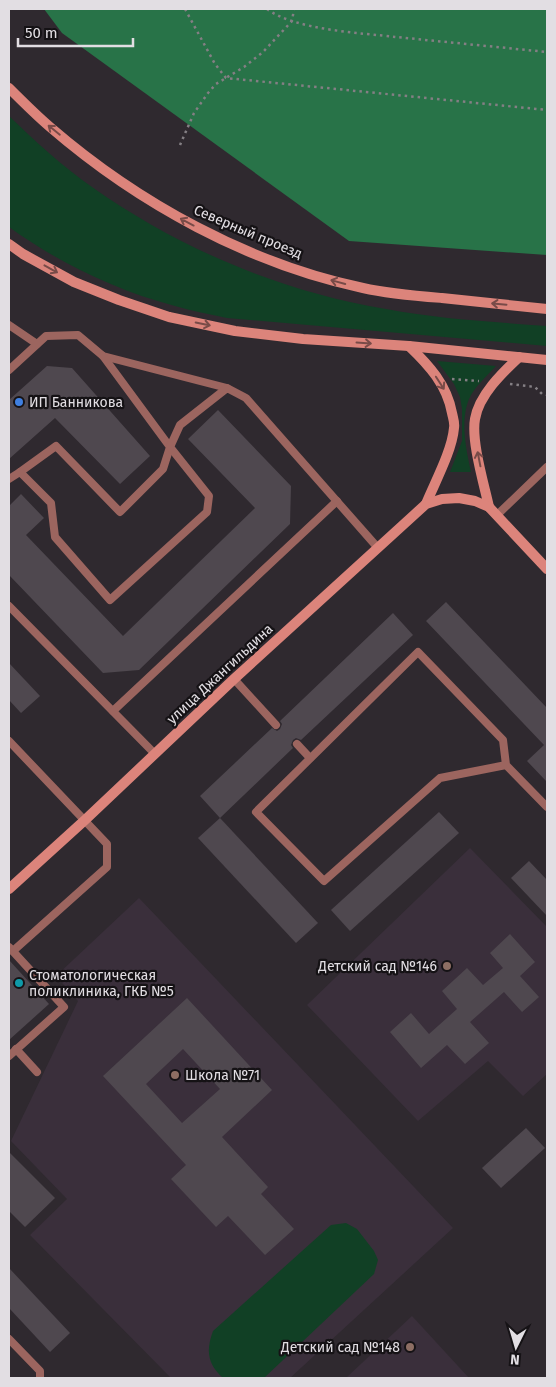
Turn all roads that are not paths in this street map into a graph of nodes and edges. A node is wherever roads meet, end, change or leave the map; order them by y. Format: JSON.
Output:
{"nodes":[{"id":1,"x":9,"y":88,"type":"edge"},
{"id":2,"x":9,"y":244,"type":"edge"},
{"id":3,"x":547,"y":308,"type":"edge"},
{"id":4,"x":9,"y":326,"type":"edge"},
{"id":5,"x":37,"y":344,"type":"junction"},
{"id":6,"x":409,"y":346,"type":"junction"},
{"id":7,"x":103,"y":356,"type":"junction"},
{"id":8,"x":519,"y":357,"type":"junction"},
{"id":9,"x":547,"y":360,"type":"edge"},
{"id":10,"x":9,"y":370,"type":"edge"},
{"id":11,"x":227,"y":388,"type":"junction"},
{"id":12,"x":170,"y":447,"type":"junction"},
{"id":13,"x":547,"y":467,"type":"edge"},
{"id":14,"x":20,"y":472,"type":"junction"},
{"id":15,"x":9,"y":479,"type":"edge"},
{"id":16,"x":336,"y":501,"type":"junction"},
{"id":17,"x":426,"y":504,"type":"junction"},
{"id":18,"x":489,"y":507,"type":"junction"},
{"id":19,"x":497,"y":515,"type":"junction"},
{"id":20,"x":378,"y":548,"type":"junction"},
{"id":21,"x":547,"y":569,"type":"edge"},
{"id":22,"x":9,"y":606,"type":"edge"},
{"id":23,"x":234,"y":679,"type":"junction"},
{"id":24,"x":113,"y":711,"type":"junction"},
{"id":25,"x":276,"y":725,"type":"dead end"},
{"id":26,"x":9,"y":742,"type":"edge"},
{"id":27,"x":297,"y":744,"type":"dead end"},
{"id":28,"x":155,"y":754,"type":"junction"},
{"id":29,"x":310,"y":758,"type":"junction"},
{"id":30,"x":506,"y":765,"type":"junction"},
{"id":31,"x":547,"y":807,"type":"edge"},
{"id":32,"x":85,"y":820,"type":"junction"},
{"id":33,"x":9,"y":889,"type":"edge"},
{"id":34,"x":11,"y":949,"type":"edge"},
{"id":35,"x":16,"y":1049,"type":"junction"},
{"id":36,"x":9,"y":1056,"type":"edge"},
{"id":37,"x":36,"y":1072,"type":"dead end"},
{"id":38,"x":9,"y":1339,"type":"edge"},
{"id":39,"x":40,"y":1378,"type":"edge"}],
"edges":[{"from":3,"to":1,"type":"main road","name":"Северный проезд","one_way":true},
{"from":2,"to":6,"type":"main road","one_way":true},
{"from":4,"to":5,"type":"lane"},
{"from":5,"to":7,"type":"lane"},
{"from":5,"to":10,"type":"lane"},
{"from":6,"to":8,"type":"main road"},
{"from":6,"to":17,"type":"main road","one_way":true},
{"from":7,"to":11,"type":"lane"},
{"from":7,"to":12,"type":"lane"},
{"from":8,"to":9,"type":"main road"},
{"from":18,"to":8,"type":"main road","one_way":true},
{"from":11,"to":12,"type":"lane"},
{"from":11,"to":16,"type":"lane"},
{"from":12,"to":14,"type":"lane"},
{"from":12,"to":14,"type":"lane"},
{"from":13,"to":19,"type":"lane"},
{"from":14,"to":15,"type":"lane"},
{"from":16,"to":20,"type":"lane"},
{"from":16,"to":24,"type":"lane"},
{"from":17,"to":18,"type":"main road","name":"улица Джангильдина"},
{"from":17,"to":20,"type":"main road","name":"улица Джангильдина"},
{"from":18,"to":19,"type":"main road"},
{"from":19,"to":21,"type":"main road"},
{"from":20,"to":23,"type":"main road","name":"улица Джангильдина"},
{"from":22,"to":24,"type":"lane"},
{"from":23,"to":25,"type":"lane"},
{"from":23,"to":28,"type":"main road","name":"улица Джангильдина"},
{"from":24,"to":28,"type":"lane"},
{"from":26,"to":32,"type":"lane"},
{"from":27,"to":29,"type":"lane"},
{"from":28,"to":32,"type":"main road","name":"улица Джангильдина"},
{"from":29,"to":30,"type":"lane"},
{"from":29,"to":30,"type":"lane"},
{"from":30,"to":31,"type":"lane"},
{"from":32,"to":33,"type":"main road","name":"улица Джангильдина"},
{"from":32,"to":34,"type":"lane"},
{"from":34,"to":35,"type":"lane"},
{"from":35,"to":36,"type":"lane"},
{"from":35,"to":37,"type":"lane"},
{"from":38,"to":39,"type":"lane"}]}
